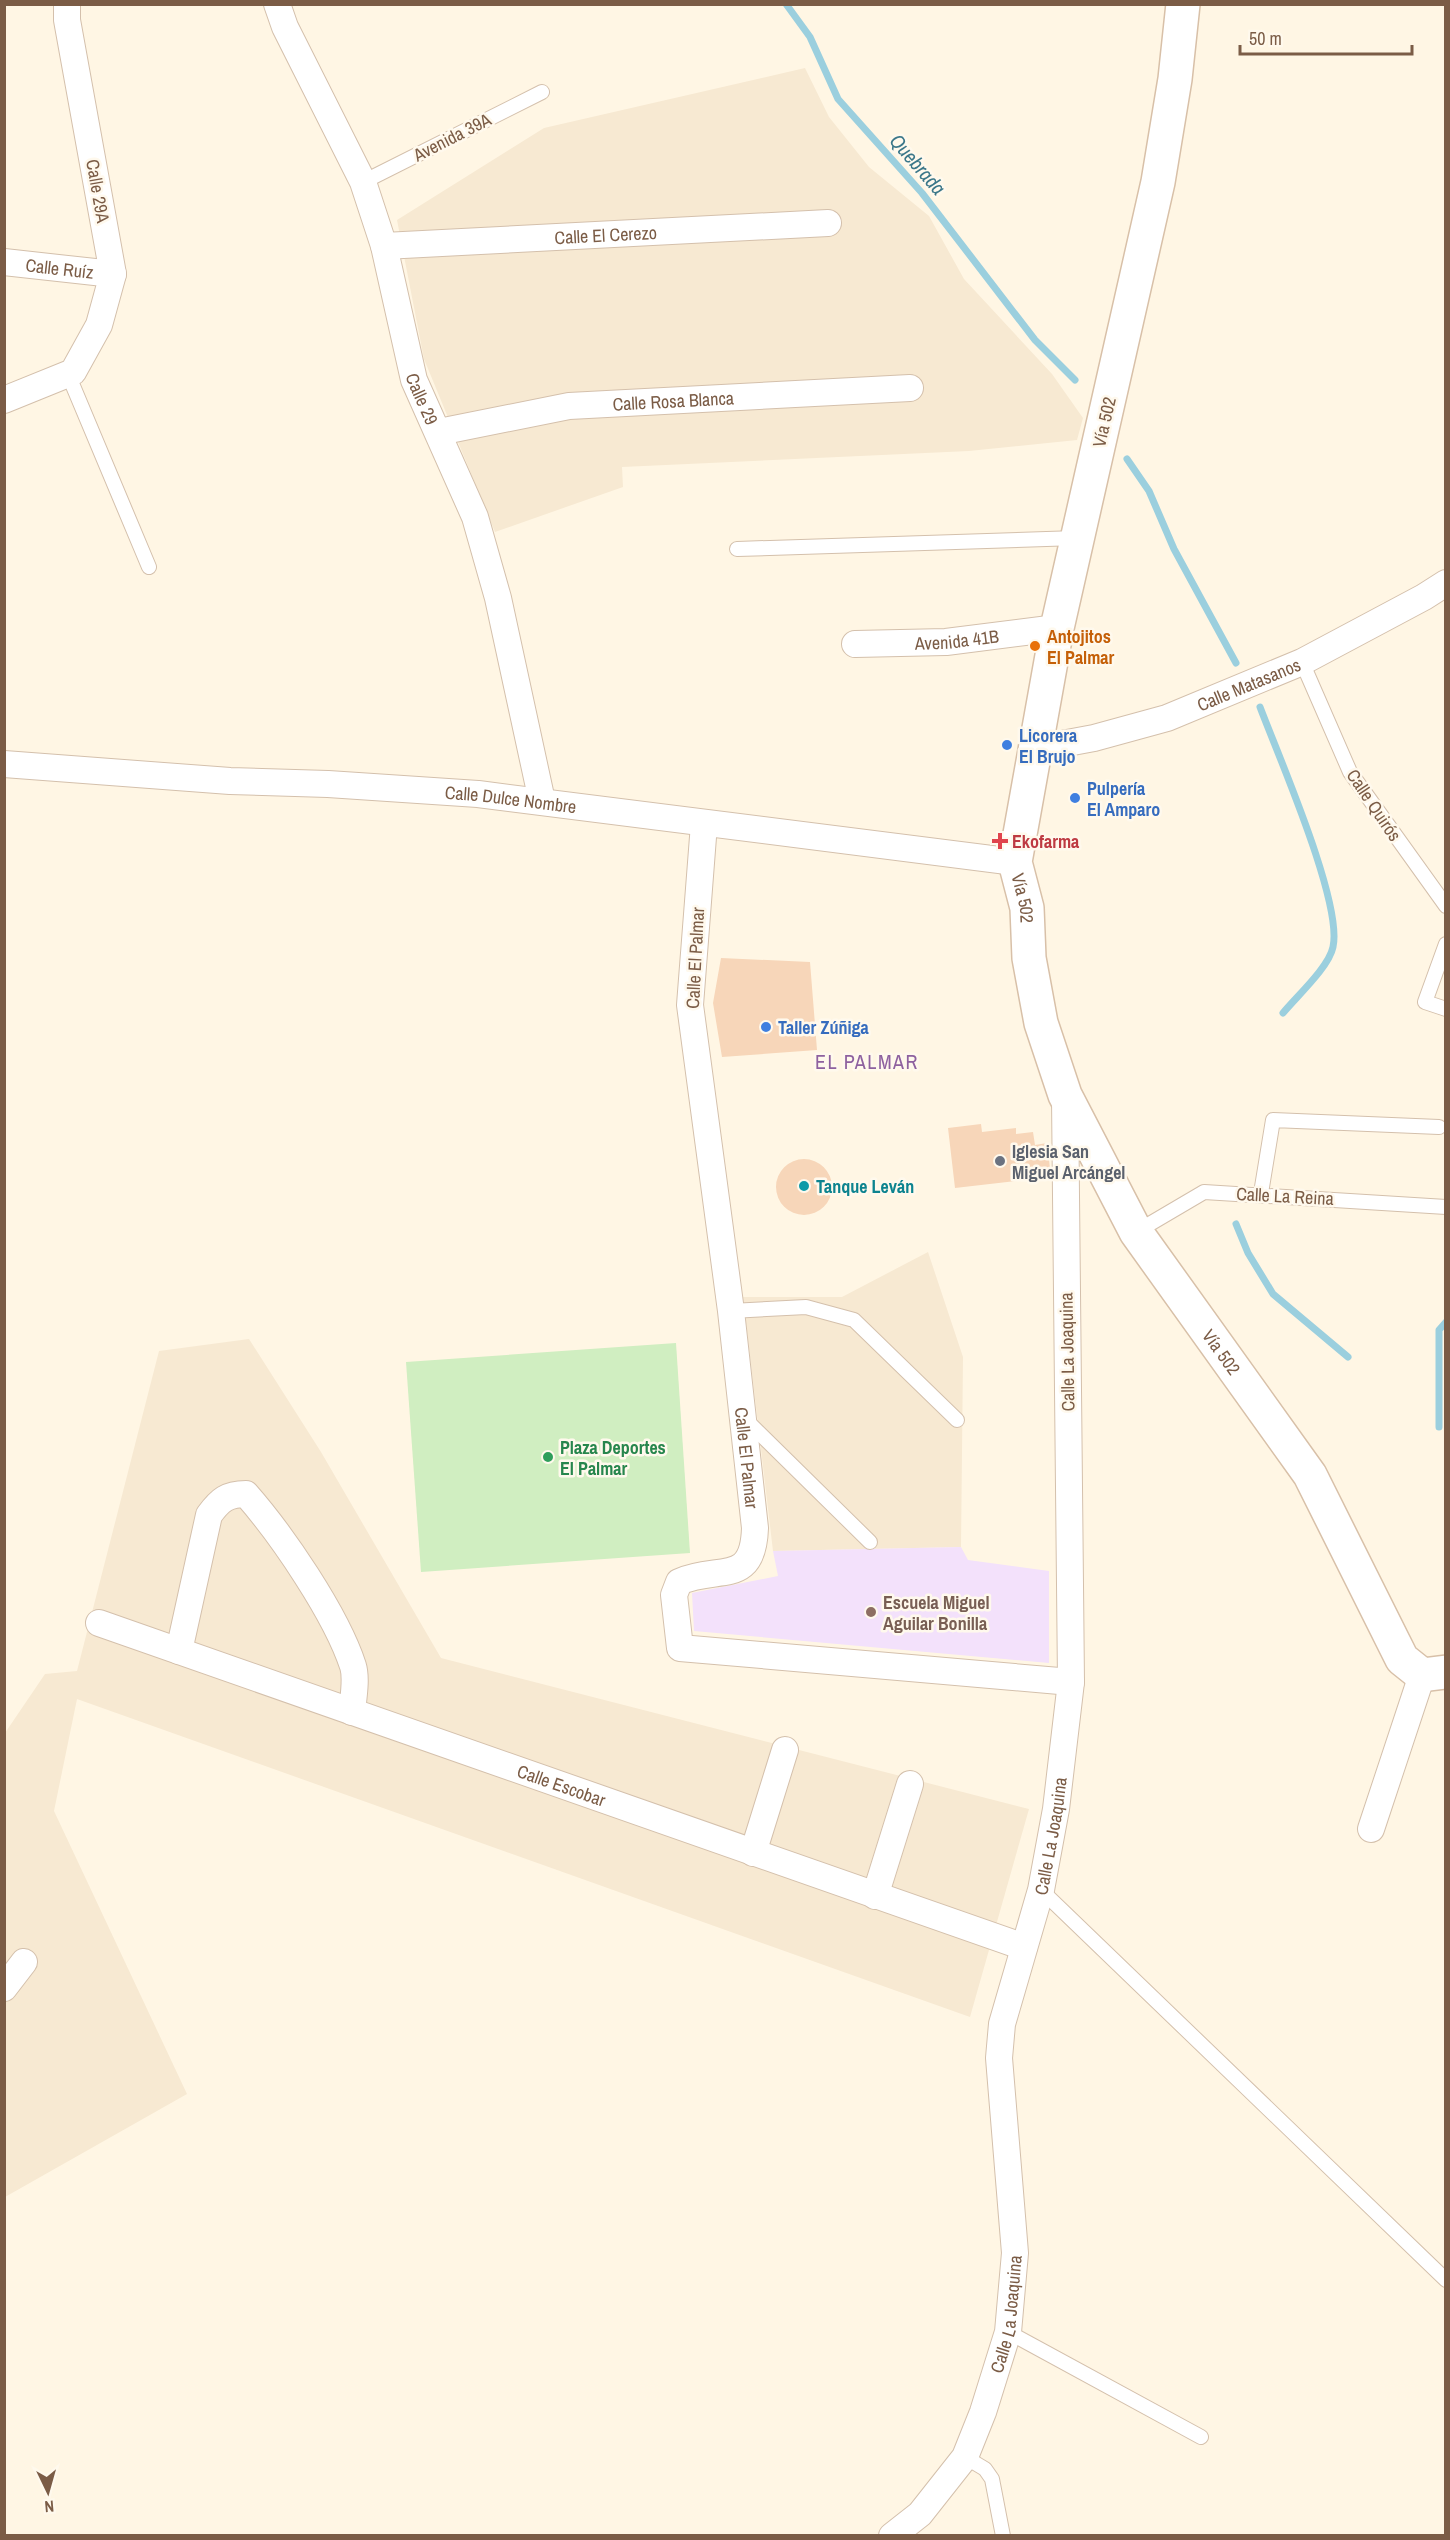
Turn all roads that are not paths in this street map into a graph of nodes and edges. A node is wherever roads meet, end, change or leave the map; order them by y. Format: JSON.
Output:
{"nodes":[{"id":1,"x":67,"y":4,"type":"edge"},
{"id":2,"x":277,"y":4,"type":"edge"},
{"id":3,"x":1183,"y":4,"type":"edge"},
{"id":4,"x":542,"y":92,"type":"dead end"},
{"id":5,"x":363,"y":182,"type":"junction"},
{"id":6,"x":828,"y":223,"type":"dead end"},
{"id":7,"x":384,"y":246,"type":"junction"},
{"id":8,"x":4,"y":262,"type":"edge"},
{"id":9,"x":113,"y":274,"type":"junction"},
{"id":10,"x":71,"y":373,"type":"junction"},
{"id":11,"x":910,"y":388,"type":"dead end"},
{"id":12,"x":4,"y":400,"type":"edge"},
{"id":13,"x":439,"y":432,"type":"junction"},
{"id":14,"x":1077,"y":537,"type":"junction"},
{"id":15,"x":737,"y":549,"type":"dead end"},
{"id":16,"x":149,"y":567,"type":"dead end"},
{"id":17,"x":1446,"y":583,"type":"edge"},
{"id":18,"x":1057,"y":628,"type":"junction"},
{"id":19,"x":855,"y":644,"type":"dead end"},
{"id":20,"x":1302,"y":662,"type":"junction"},
{"id":21,"x":1035,"y":748,"type":"junction"},
{"id":22,"x":4,"y":764,"type":"edge"},
{"id":23,"x":542,"y":801,"type":"junction"},
{"id":24,"x":704,"y":824,"type":"junction"},
{"id":25,"x":1015,"y":862,"type":"junction"},
{"id":26,"x":1446,"y":906,"type":"edge"},
{"id":27,"x":1446,"y":944,"type":"edge"},
{"id":28,"x":1446,"y":1009,"type":"edge"},
{"id":29,"x":1065,"y":1095,"type":"junction"},
{"id":30,"x":1439,"y":1127,"type":"dead end"},
{"id":31,"x":1261,"y":1193,"type":"junction"},
{"id":32,"x":1446,"y":1207,"type":"edge"},
{"id":33,"x":1136,"y":1232,"type":"junction"},
{"id":34,"x":731,"y":1311,"type":"junction"},
{"id":35,"x":742,"y":1415,"type":"junction"},
{"id":36,"x":957,"y":1420,"type":"dead end"},
{"id":37,"x":870,"y":1542,"type":"dead end"},
{"id":38,"x":99,"y":1623,"type":"dead end"},
{"id":39,"x":179,"y":1651,"type":"junction"},
{"id":40,"x":1434,"y":1674,"type":"edge"},
{"id":41,"x":1071,"y":1682,"type":"junction"},
{"id":42,"x":352,"y":1712,"type":"junction"},
{"id":43,"x":785,"y":1750,"type":"dead end"},
{"id":44,"x":910,"y":1784,"type":"dead end"},
{"id":45,"x":1371,"y":1829,"type":"dead end"},
{"id":46,"x":753,"y":1853,"type":"junction"},
{"id":47,"x":1041,"y":1890,"type":"junction"},
{"id":48,"x":875,"y":1896,"type":"junction"},
{"id":49,"x":1024,"y":1947,"type":"junction"},
{"id":50,"x":24,"y":1962,"type":"dead end"},
{"id":51,"x":4,"y":1988,"type":"edge"},
{"id":52,"x":1446,"y":2280,"type":"edge"},
{"id":53,"x":1008,"y":2332,"type":"junction"},
{"id":54,"x":1201,"y":2438,"type":"dead end"},
{"id":55,"x":965,"y":2457,"type":"junction"},
{"id":56,"x":892,"y":2535,"type":"edge"},
{"id":57,"x":1002,"y":2535,"type":"edge"}],
"edges":[{"from":1,"to":9,"type":"street","name":"Calle 29A"},
{"from":2,"to":5,"type":"street","name":"Calle 29"},
{"from":3,"to":14,"type":"street","name":"Vía 502"},
{"from":4,"to":5,"type":"lane","name":"Avenida 39A"},
{"from":5,"to":7,"type":"street","name":"Calle 29"},
{"from":6,"to":7,"type":"street","name":"Calle El Cerezo"},
{"from":7,"to":13,"type":"street","name":"Calle 29"},
{"from":8,"to":9,"type":"street","name":"Calle Ruíz"},
{"from":9,"to":10,"type":"street","name":"Calle 29A"},
{"from":10,"to":12,"type":"street"},
{"from":10,"to":16,"type":"lane"},
{"from":11,"to":13,"type":"street","name":"Calle Rosa Blanca"},
{"from":13,"to":23,"type":"street","name":"Calle 29"},
{"from":14,"to":15,"type":"lane"},
{"from":14,"to":18,"type":"street","name":"Vía 502"},
{"from":17,"to":20,"type":"street","name":"Calle Matasanos"},
{"from":18,"to":19,"type":"street","name":"Avenida 41B"},
{"from":18,"to":21,"type":"street","name":"Vía 502"},
{"from":20,"to":21,"type":"street","name":"Calle Matasanos"},
{"from":20,"to":26,"type":"lane","name":"Calle Quirós"},
{"from":21,"to":25,"type":"street","name":"Vía 502"},
{"from":22,"to":23,"type":"street","name":"Calle Dulce Nombre"},
{"from":23,"to":24,"type":"street","name":"Calle Dulce Nombre"},
{"from":24,"to":25,"type":"street","name":"Calle Dulce Nombre"},
{"from":24,"to":34,"type":"street","name":"Calle El Palmar"},
{"from":25,"to":29,"type":"street","name":"Vía 502"},
{"from":27,"to":28,"type":"lane"},
{"from":29,"to":33,"type":"street","name":"Vía 502"},
{"from":29,"to":41,"type":"street","name":"Calle La Joaquina"},
{"from":30,"to":31,"type":"lane"},
{"from":31,"to":32,"type":"lane","name":"Calle La Reina"},
{"from":31,"to":33,"type":"lane","name":"Calle La Reina"},
{"from":33,"to":40,"type":"street","name":"Vía 502"},
{"from":34,"to":35,"type":"street","name":"Calle El Palmar"},
{"from":34,"to":36,"type":"lane"},
{"from":35,"to":37,"type":"lane"},
{"from":35,"to":41,"type":"street","name":"Calle El Palmar"},
{"from":38,"to":39,"type":"street","name":"Calle Escobar"},
{"from":39,"to":42,"type":"street","name":"Calle Escobar"},
{"from":39,"to":42,"type":"street"},
{"from":40,"to":45,"type":"street"},
{"from":41,"to":47,"type":"street","name":"Calle La Joaquina"},
{"from":42,"to":46,"type":"street","name":"Calle Escobar"},
{"from":43,"to":46,"type":"street"},
{"from":44,"to":48,"type":"street"},
{"from":46,"to":48,"type":"street","name":"Calle Escobar"},
{"from":47,"to":49,"type":"street","name":"Calle La Joaquina"},
{"from":47,"to":52,"type":"lane"},
{"from":48,"to":49,"type":"street","name":"Calle Escobar"},
{"from":49,"to":53,"type":"street","name":"Calle La Joaquina"},
{"from":50,"to":51,"type":"street"},
{"from":53,"to":54,"type":"lane"},
{"from":53,"to":55,"type":"street","name":"Calle La Joaquina"},
{"from":55,"to":56,"type":"street","name":"Calle La Joaquina"},
{"from":55,"to":57,"type":"lane"}]}
